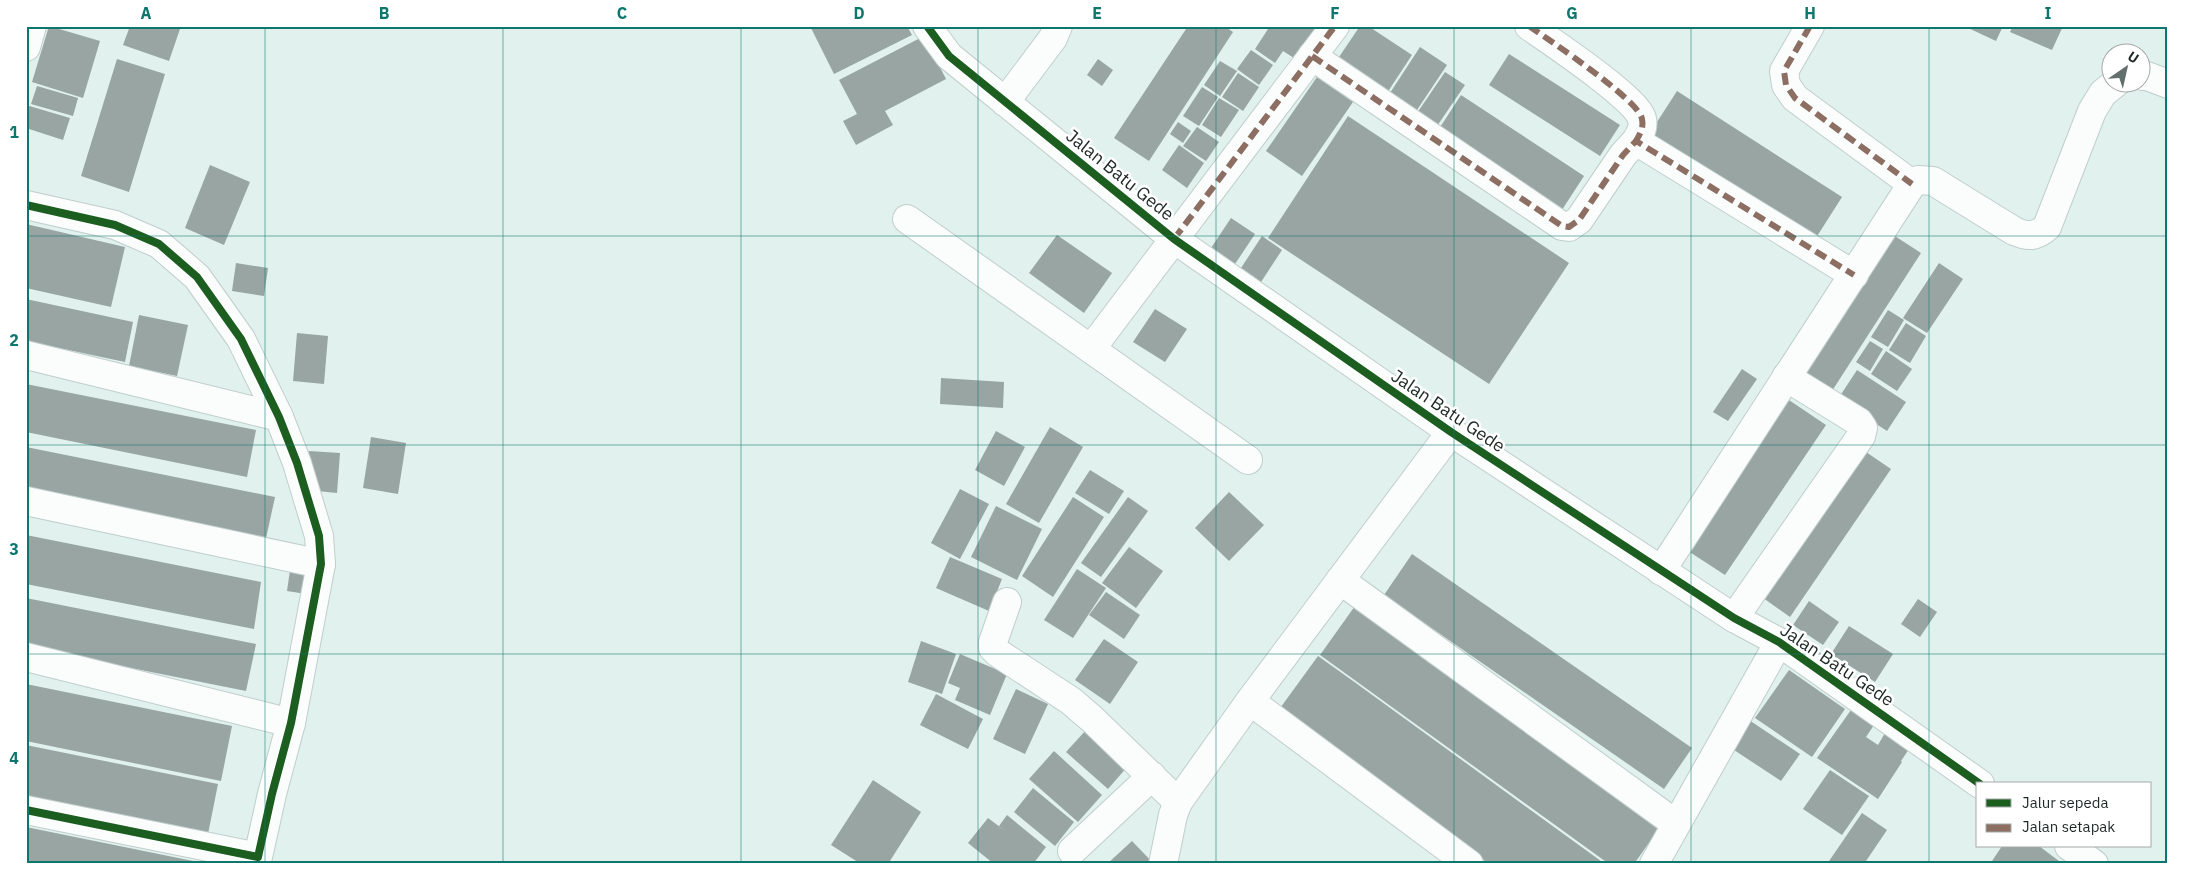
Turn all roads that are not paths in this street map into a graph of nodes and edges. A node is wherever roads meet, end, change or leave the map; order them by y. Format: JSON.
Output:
{"nodes":[{"id":1,"x":32,"y":26,"type":"edge"},
{"id":2,"x":927,"y":26,"type":"edge"},
{"id":3,"x":1058,"y":26,"type":"edge"},
{"id":4,"x":1335,"y":26,"type":"edge"},
{"id":5,"x":1529,"y":26,"type":"edge"},
{"id":6,"x":1810,"y":26,"type":"edge"},
{"id":7,"x":26,"y":47,"type":"edge"},
{"id":8,"x":1312,"y":56,"type":"junction"},
{"id":9,"x":2152,"y":78,"type":"edge"},
{"id":10,"x":2168,"y":84,"type":"edge"},
{"id":11,"x":2105,"y":92,"type":"edge"},
{"id":12,"x":1005,"y":102,"type":"junction"},
{"id":13,"x":1636,"y":141,"type":"junction"},
{"id":14,"x":1912,"y":184,"type":"junction"},
{"id":15,"x":26,"y":205,"type":"edge"},
{"id":16,"x":907,"y":219,"type":"dead end"},
{"id":17,"x":1174,"y":238,"type":"junction"},
{"id":18,"x":1854,"y":275,"type":"junction"},
{"id":19,"x":1091,"y":349,"type":"junction"},
{"id":20,"x":26,"y":356,"type":"edge"},
{"id":21,"x":1786,"y":377,"type":"junction"},
{"id":22,"x":280,"y":418,"type":"junction"},
{"id":23,"x":1451,"y":432,"type":"junction"},
{"id":24,"x":1248,"y":460,"type":"dead end"},
{"id":25,"x":26,"y":501,"type":"edge"},
{"id":26,"x":320,"y":564,"type":"junction"},
{"id":27,"x":1660,"y":571,"type":"junction"},
{"id":28,"x":1340,"y":580,"type":"junction"},
{"id":29,"x":1006,"y":602,"type":"dead end"},
{"id":30,"x":1734,"y":618,"type":"junction"},
{"id":31,"x":1779,"y":642,"type":"junction"},
{"id":32,"x":26,"y":657,"type":"edge"},
{"id":33,"x":1250,"y":701,"type":"junction"},
{"id":34,"x":291,"y":724,"type":"junction"},
{"id":35,"x":1152,"y":776,"type":"junction"},
{"id":36,"x":1977,"y":782,"type":"edge"},
{"id":37,"x":1178,"y":802,"type":"junction"},
{"id":38,"x":26,"y":810,"type":"edge"},
{"id":39,"x":1676,"y":824,"type":"junction"},
{"id":40,"x":2072,"y":848,"type":"edge"},
{"id":41,"x":1072,"y":851,"type":"dead end"},
{"id":42,"x":1163,"y":864,"type":"edge"},
{"id":43,"x":1469,"y":864,"type":"edge"},
{"id":44,"x":1654,"y":864,"type":"edge"},
{"id":45,"x":2094,"y":864,"type":"edge"}],
"edges":[{"from":1,"to":7,"type":"street"},
{"from":2,"to":12,"type":"street","name":"Jalan Batu Gede"},
{"from":3,"to":12,"type":"street"},
{"from":4,"to":8,"type":"street"},
{"from":5,"to":13,"type":"street"},
{"from":6,"to":14,"type":"street"},
{"from":8,"to":13,"type":"street"},
{"from":8,"to":17,"type":"street"},
{"from":9,"to":10,"type":"street"},
{"from":11,"to":14,"type":"street"},
{"from":12,"to":17,"type":"street","name":"Jalan Batu Gede"},
{"from":13,"to":18,"type":"street"},
{"from":14,"to":18,"type":"street"},
{"from":15,"to":22,"type":"street"},
{"from":16,"to":19,"type":"street"},
{"from":17,"to":19,"type":"street"},
{"from":17,"to":23,"type":"street","name":"Jalan Batu Gede"},
{"from":18,"to":21,"type":"street"},
{"from":19,"to":24,"type":"street"},
{"from":20,"to":22,"type":"street"},
{"from":21,"to":27,"type":"street"},
{"from":21,"to":30,"type":"street"},
{"from":22,"to":26,"type":"street"},
{"from":23,"to":27,"type":"street","name":"Jalan Batu Gede"},
{"from":23,"to":28,"type":"street"},
{"from":25,"to":26,"type":"street"},
{"from":26,"to":34,"type":"street"},
{"from":27,"to":30,"type":"street","name":"Jalan Batu Gede"},
{"from":28,"to":33,"type":"street"},
{"from":28,"to":39,"type":"street"},
{"from":29,"to":35,"type":"street"},
{"from":30,"to":31,"type":"street","name":"Jalan Batu Gede"},
{"from":31,"to":36,"type":"street","name":"Jalan Batu Gede"},
{"from":31,"to":39,"type":"street"},
{"from":32,"to":34,"type":"street"},
{"from":33,"to":37,"type":"street"},
{"from":33,"to":43,"type":"street"},
{"from":34,"to":38,"type":"street"},
{"from":35,"to":37,"type":"street"},
{"from":35,"to":41,"type":"street"},
{"from":37,"to":42,"type":"street"},
{"from":39,"to":44,"type":"street"},
{"from":40,"to":45,"type":"street"}]}
